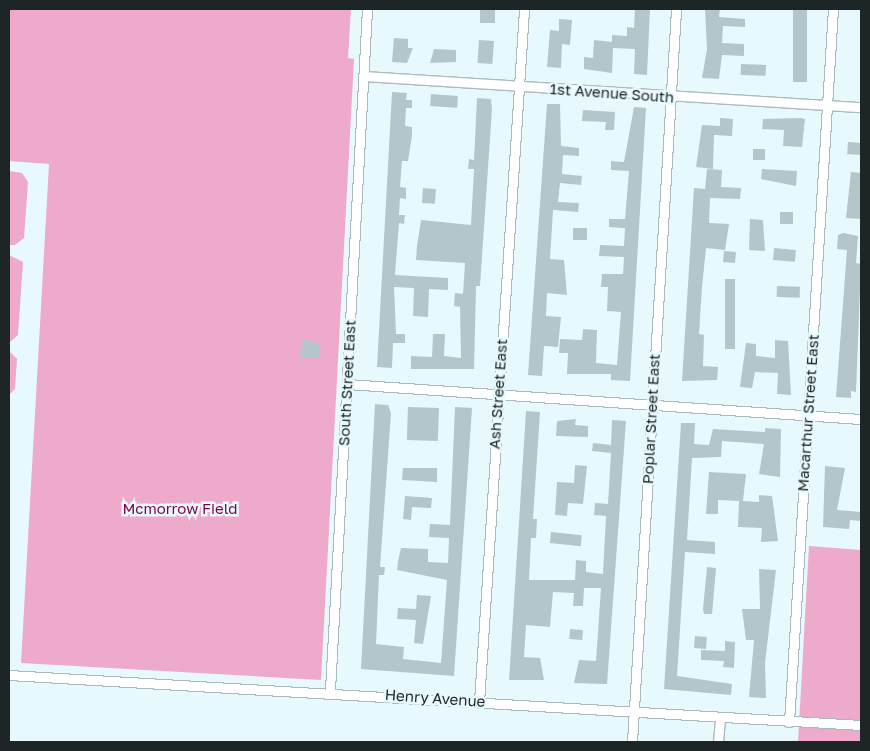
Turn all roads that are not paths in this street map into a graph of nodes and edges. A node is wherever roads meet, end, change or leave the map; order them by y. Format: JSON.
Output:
{"nodes":[{"id":1,"x":367,"y":9,"type":"edge"},
{"id":2,"x":524,"y":9,"type":"edge"},
{"id":3,"x":676,"y":9,"type":"edge"},
{"id":4,"x":832,"y":9,"type":"edge"},
{"id":5,"x":364,"y":76,"type":"junction"},
{"id":6,"x":520,"y":87,"type":"junction"},
{"id":7,"x":671,"y":96,"type":"junction"},
{"id":8,"x":827,"y":104,"type":"junction"},
{"id":9,"x":861,"y":107,"type":"edge"},
{"id":10,"x":347,"y":384,"type":"junction"},
{"id":11,"x":498,"y":395,"type":"junction"},
{"id":12,"x":652,"y":404,"type":"junction"},
{"id":13,"x":808,"y":415,"type":"junction"},
{"id":14,"x":861,"y":419,"type":"edge"},
{"id":15,"x":9,"y":675,"type":"edge"},
{"id":16,"x":330,"y":690,"type":"junction"},
{"id":17,"x":479,"y":702,"type":"junction"},
{"id":18,"x":633,"y":714,"type":"junction"},
{"id":19,"x":720,"y":719,"type":"junction"},
{"id":20,"x":788,"y":722,"type":"junction"},
{"id":21,"x":861,"y":725,"type":"edge"},
{"id":22,"x":632,"y":742,"type":"edge"},
{"id":23,"x":718,"y":742,"type":"edge"}],
"edges":[{"from":1,"to":5,"type":"street","name":"South Street East"},
{"from":2,"to":6,"type":"street","name":"Ash Street East"},
{"from":3,"to":7,"type":"street","name":"Poplar Street East"},
{"from":4,"to":8,"type":"street","name":"Macarthur Street East"},
{"from":5,"to":6,"type":"street","name":"1st Avenue South"},
{"from":5,"to":10,"type":"street","name":"South Street East"},
{"from":6,"to":7,"type":"street","name":"1st Avenue South"},
{"from":6,"to":11,"type":"street","name":"Ash Street East"},
{"from":7,"to":8,"type":"street","name":"1st Avenue South"},
{"from":7,"to":12,"type":"street","name":"Poplar Street East"},
{"from":8,"to":9,"type":"street","name":"1st Avenue South"},
{"from":8,"to":13,"type":"street","name":"Macarthur Street East"},
{"from":10,"to":11,"type":"street"},
{"from":10,"to":16,"type":"street","name":"South Street East"},
{"from":11,"to":12,"type":"street"},
{"from":11,"to":17,"type":"street","name":"Ash Street East"},
{"from":12,"to":13,"type":"street"},
{"from":12,"to":18,"type":"street","name":"Poplar Street East"},
{"from":13,"to":14,"type":"street"},
{"from":13,"to":20,"type":"street","name":"Macarthur Street East"},
{"from":15,"to":16,"type":"street","name":"Henry Avenue"},
{"from":16,"to":17,"type":"street","name":"Henry Avenue"},
{"from":17,"to":18,"type":"street","name":"Henry Avenue"},
{"from":18,"to":19,"type":"street","name":"Henry Avenue"},
{"from":18,"to":22,"type":"street","name":"Poplar Street East"},
{"from":19,"to":20,"type":"street","name":"Henry Avenue"},
{"from":19,"to":23,"type":"street"},
{"from":20,"to":21,"type":"street","name":"Henry Avenue"}]}
